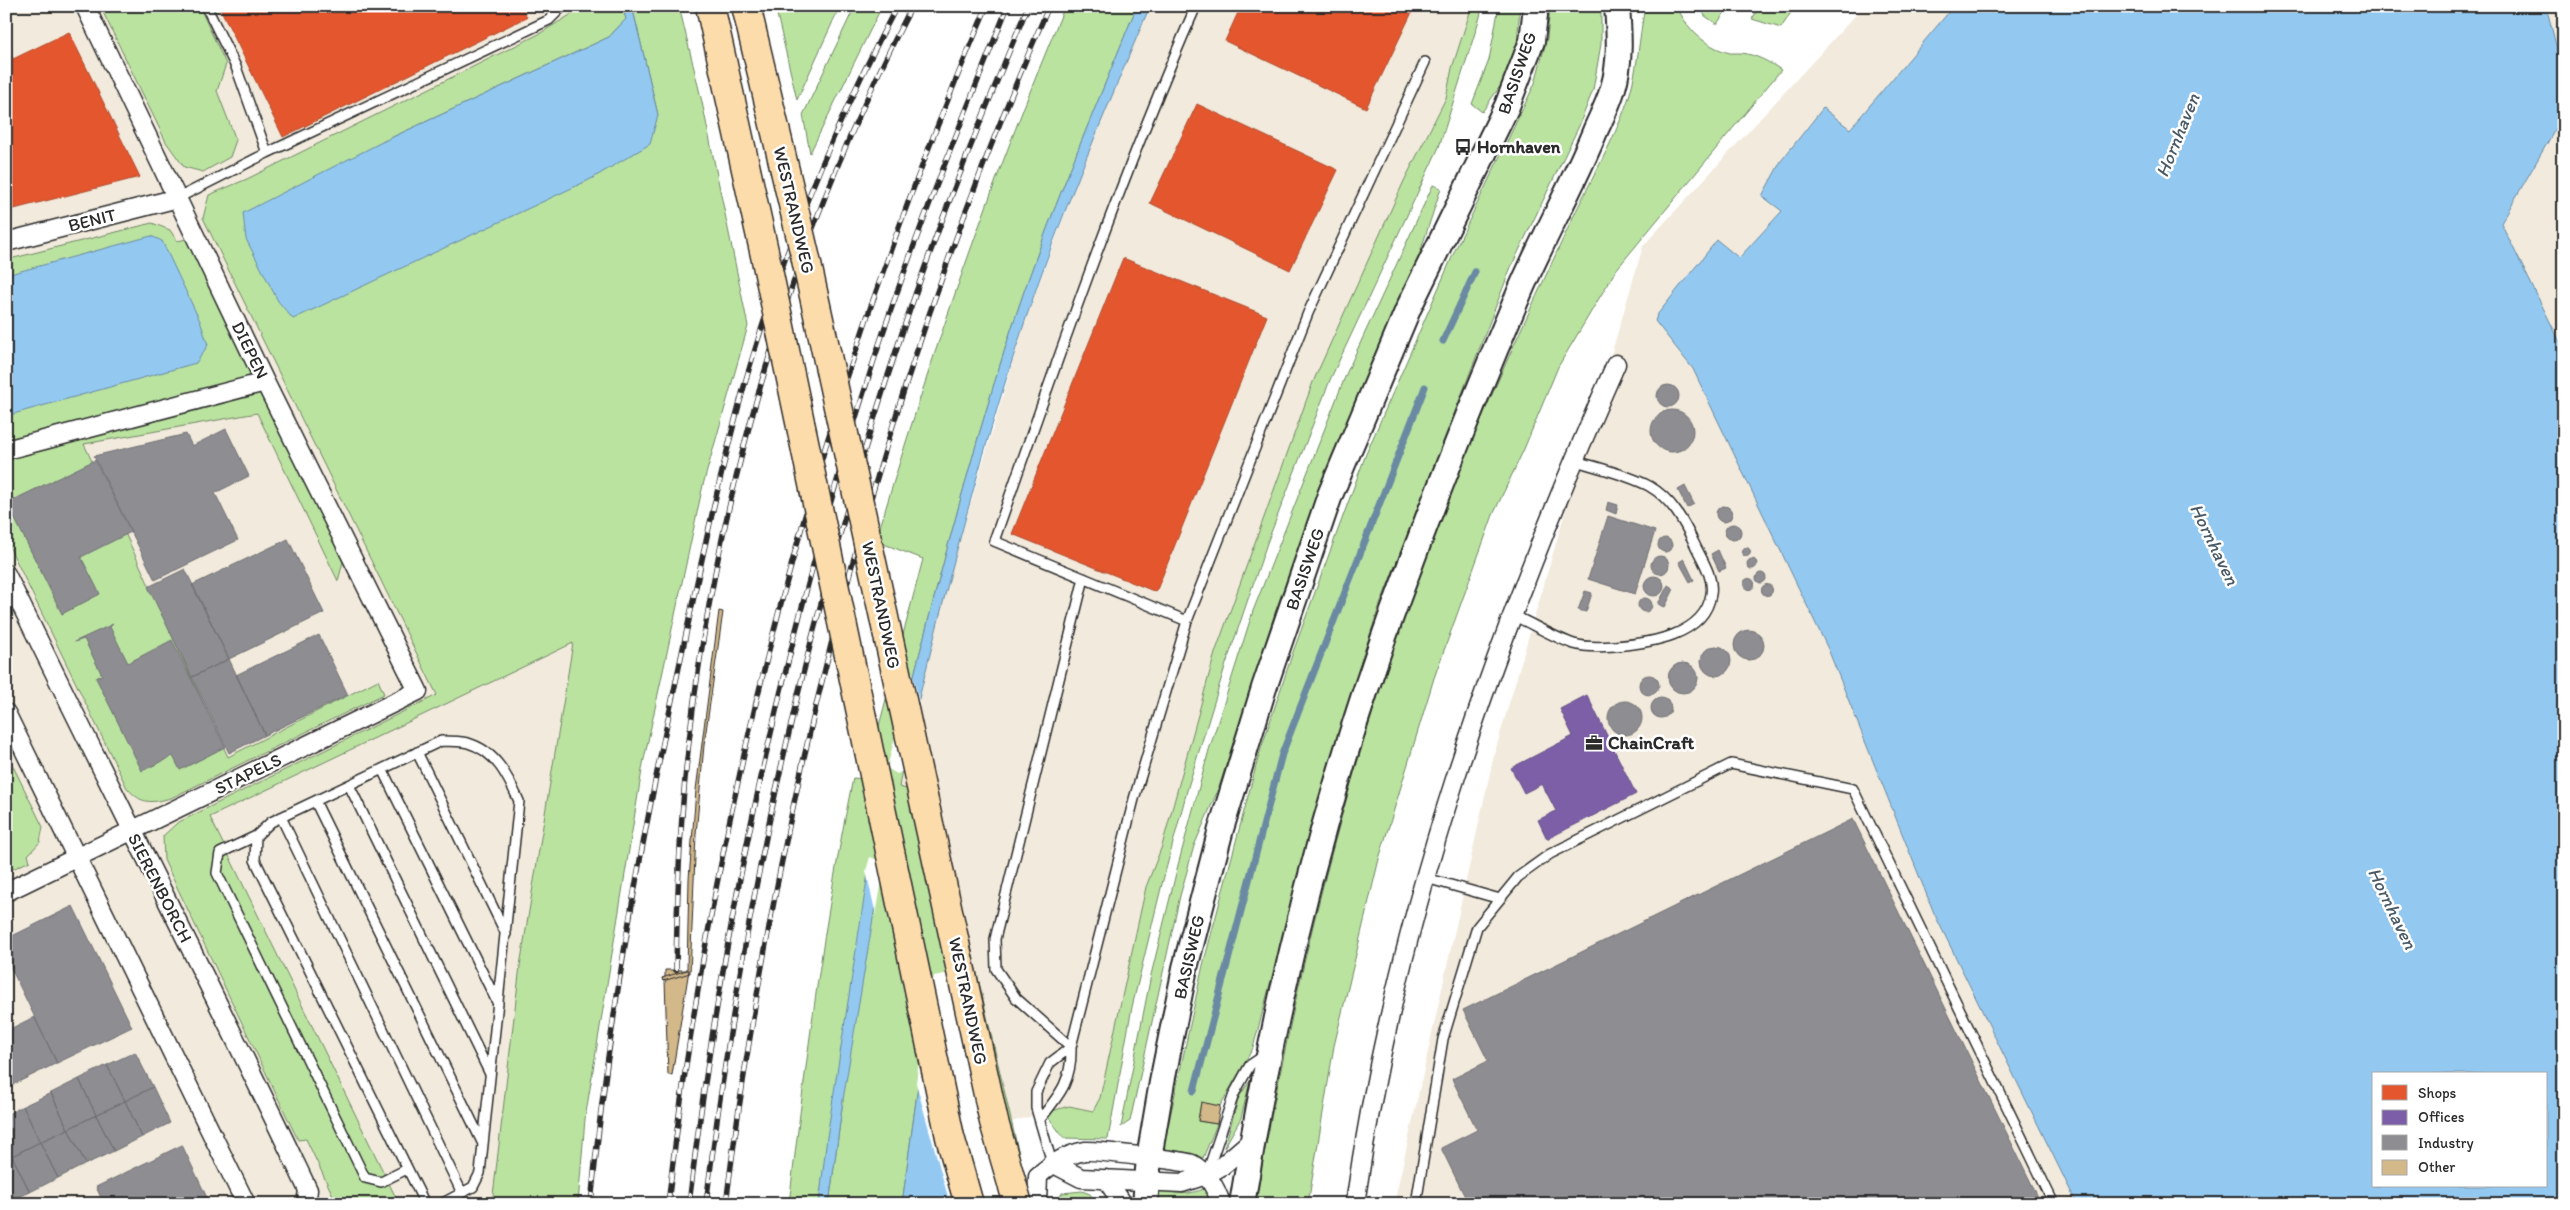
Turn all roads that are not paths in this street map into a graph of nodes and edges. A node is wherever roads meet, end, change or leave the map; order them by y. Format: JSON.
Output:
{"nodes":[{"id":1,"x":85,"y":6,"type":"edge"},
{"id":2,"x":206,"y":6,"type":"edge"},
{"id":3,"x":563,"y":6,"type":"edge"},
{"id":4,"x":710,"y":6,"type":"edge"},
{"id":5,"x":746,"y":6,"type":"edge"},
{"id":6,"x":1196,"y":6,"type":"edge"},
{"id":7,"x":1536,"y":6,"type":"edge"},
{"id":8,"x":1617,"y":7,"type":"edge"},
{"id":9,"x":1425,"y":62,"type":"dead end"},
{"id":10,"x":267,"y":153,"type":"junction"},
{"id":11,"x":178,"y":198,"type":"junction"},
{"id":12,"x":6,"y":242,"type":"edge"},
{"id":13,"x":1616,"y":364,"type":"dead end"},
{"id":14,"x":265,"y":382,"type":"junction"},
{"id":15,"x":6,"y":450,"type":"edge"},
{"id":16,"x":1574,"y":460,"type":"junction"},
{"id":17,"x":6,"y":574,"type":"edge"},
{"id":18,"x":1084,"y":578,"type":"junction"},
{"id":19,"x":1512,"y":615,"type":"junction"},
{"id":20,"x":1187,"y":621,"type":"junction"},
{"id":21,"x":418,"y":691,"type":"joint"},
{"id":22,"x":6,"y":713,"type":"edge"},
{"id":23,"x":417,"y":752,"type":"junction"},
{"id":24,"x":382,"y":769,"type":"junction"},
{"id":25,"x":349,"y":785,"type":"junction"},
{"id":26,"x":315,"y":801,"type":"junction"},
{"id":27,"x":281,"y":817,"type":"junction"},
{"id":28,"x":131,"y":831,"type":"junction"},
{"id":29,"x":256,"y":836,"type":"junction"},
{"id":30,"x":77,"y":858,"type":"junction"},
{"id":31,"x":1426,"y":878,"type":"junction"},
{"id":32,"x":6,"y":892,"type":"edge"},
{"id":33,"x":1500,"y":899,"type":"junction"},
{"id":34,"x":506,"y":934,"type":"junction"},
{"id":35,"x":498,"y":1005,"type":"junction"},
{"id":36,"x":1071,"y":1047,"type":"junction"},
{"id":37,"x":1270,"y":1052,"type":"junction"},
{"id":38,"x":491,"y":1074,"type":"junction"},
{"id":39,"x":1041,"y":1118,"type":"junction"},
{"id":40,"x":1252,"y":1140,"type":"junction"},
{"id":41,"x":483,"y":1144,"type":"junction"},
{"id":42,"x":1052,"y":1163,"type":"junction"},
{"id":43,"x":408,"y":1169,"type":"junction"},
{"id":44,"x":1206,"y":1175,"type":"junction"},
{"id":45,"x":1106,"y":1179,"type":"junction"},
{"id":46,"x":1147,"y":1181,"type":"edge"},
{"id":47,"x":462,"y":1193,"type":"junction"},
{"id":48,"x":246,"y":1204,"type":"edge"},
{"id":49,"x":306,"y":1204,"type":"edge"},
{"id":50,"x":425,"y":1204,"type":"edge"},
{"id":51,"x":441,"y":1204,"type":"edge"},
{"id":52,"x":969,"y":1204,"type":"edge"},
{"id":53,"x":1018,"y":1204,"type":"edge"},
{"id":54,"x":1037,"y":1204,"type":"edge"},
{"id":55,"x":1123,"y":1204,"type":"edge"},
{"id":56,"x":1221,"y":1204,"type":"edge"},
{"id":57,"x":1242,"y":1204,"type":"edge"},
{"id":58,"x":1355,"y":1204,"type":"edge"},
{"id":59,"x":1416,"y":1204,"type":"edge"},
{"id":60,"x":2054,"y":1204,"type":"edge"}],
"edges":[{"from":1,"to":11,"type":"street","name":"DIEPEN"},
{"from":2,"to":10,"type":"lane"},
{"from":3,"to":10,"type":"lane"},
{"from":4,"to":52,"type":"highway","bridge":true},
{"from":5,"to":53,"type":"highway","name":"WESTRANDWEG","bridge":true},
{"from":6,"to":18,"type":"lane"},
{"from":7,"to":46,"type":"main road","name":"BASISWEG"},
{"from":8,"to":37,"type":"main road"},
{"from":9,"to":20,"type":"lane"},
{"from":10,"to":11,"type":"lane"},
{"from":11,"to":12,"type":"street","name":"BENIT"},
{"from":11,"to":14,"type":"street","name":"DIEPEN"},
{"from":13,"to":16,"type":"street"},
{"from":14,"to":15,"type":"street"},
{"from":14,"to":21,"type":"street","name":"DIEPEN"},
{"from":16,"to":19,"type":"street"},
{"from":16,"to":19,"type":"lane"},
{"from":17,"to":28,"type":"street","name":"SIERENBORCH"},
{"from":18,"to":20,"type":"lane"},
{"from":18,"to":36,"type":"lane"},
{"from":19,"to":31,"type":"street"},
{"from":20,"to":36,"type":"lane"},
{"from":21,"to":28,"type":"street","name":"STAPELS"},
{"from":22,"to":30,"type":"street"},
{"from":23,"to":24,"type":"lane"},
{"from":23,"to":34,"type":"lane"},
{"from":23,"to":34,"type":"lane"},
{"from":24,"to":25,"type":"lane"},
{"from":24,"to":35,"type":"lane"},
{"from":25,"to":26,"type":"lane"},
{"from":25,"to":38,"type":"lane"},
{"from":26,"to":27,"type":"lane"},
{"from":26,"to":41,"type":"lane"},
{"from":27,"to":29,"type":"lane"},
{"from":27,"to":47,"type":"lane"},
{"from":28,"to":30,"type":"street","name":"STAPELS"},
{"from":28,"to":49,"type":"street","name":"SIERENBORCH"},
{"from":29,"to":43,"type":"lane"},
{"from":29,"to":43,"type":"lane"},
{"from":30,"to":32,"type":"street","name":"STAPELS"},
{"from":30,"to":48,"type":"street"},
{"from":31,"to":33,"type":"lane"},
{"from":31,"to":58,"type":"street"},
{"from":33,"to":59,"type":"lane"},
{"from":33,"to":60,"type":"lane"},
{"from":34,"to":35,"type":"lane"},
{"from":35,"to":38,"type":"lane"},
{"from":36,"to":39,"type":"lane"},
{"from":36,"to":39,"type":"lane"},
{"from":37,"to":40,"type":"main road"},
{"from":37,"to":44,"type":"lane"},
{"from":38,"to":41,"type":"lane"},
{"from":39,"to":42,"type":"lane"},
{"from":40,"to":44,"type":"street"},
{"from":40,"to":57,"type":"main road"},
{"from":41,"to":47,"type":"lane"},
{"from":42,"to":45,"type":"street"},
{"from":42,"to":46,"type":"street"},
{"from":42,"to":54,"type":"street"},
{"from":43,"to":50,"type":"lane"},
{"from":44,"to":46,"type":"street"},
{"from":44,"to":56,"type":"street"},
{"from":45,"to":46,"type":"street"},
{"from":45,"to":55,"type":"street"},
{"from":47,"to":51,"type":"lane"}]}
